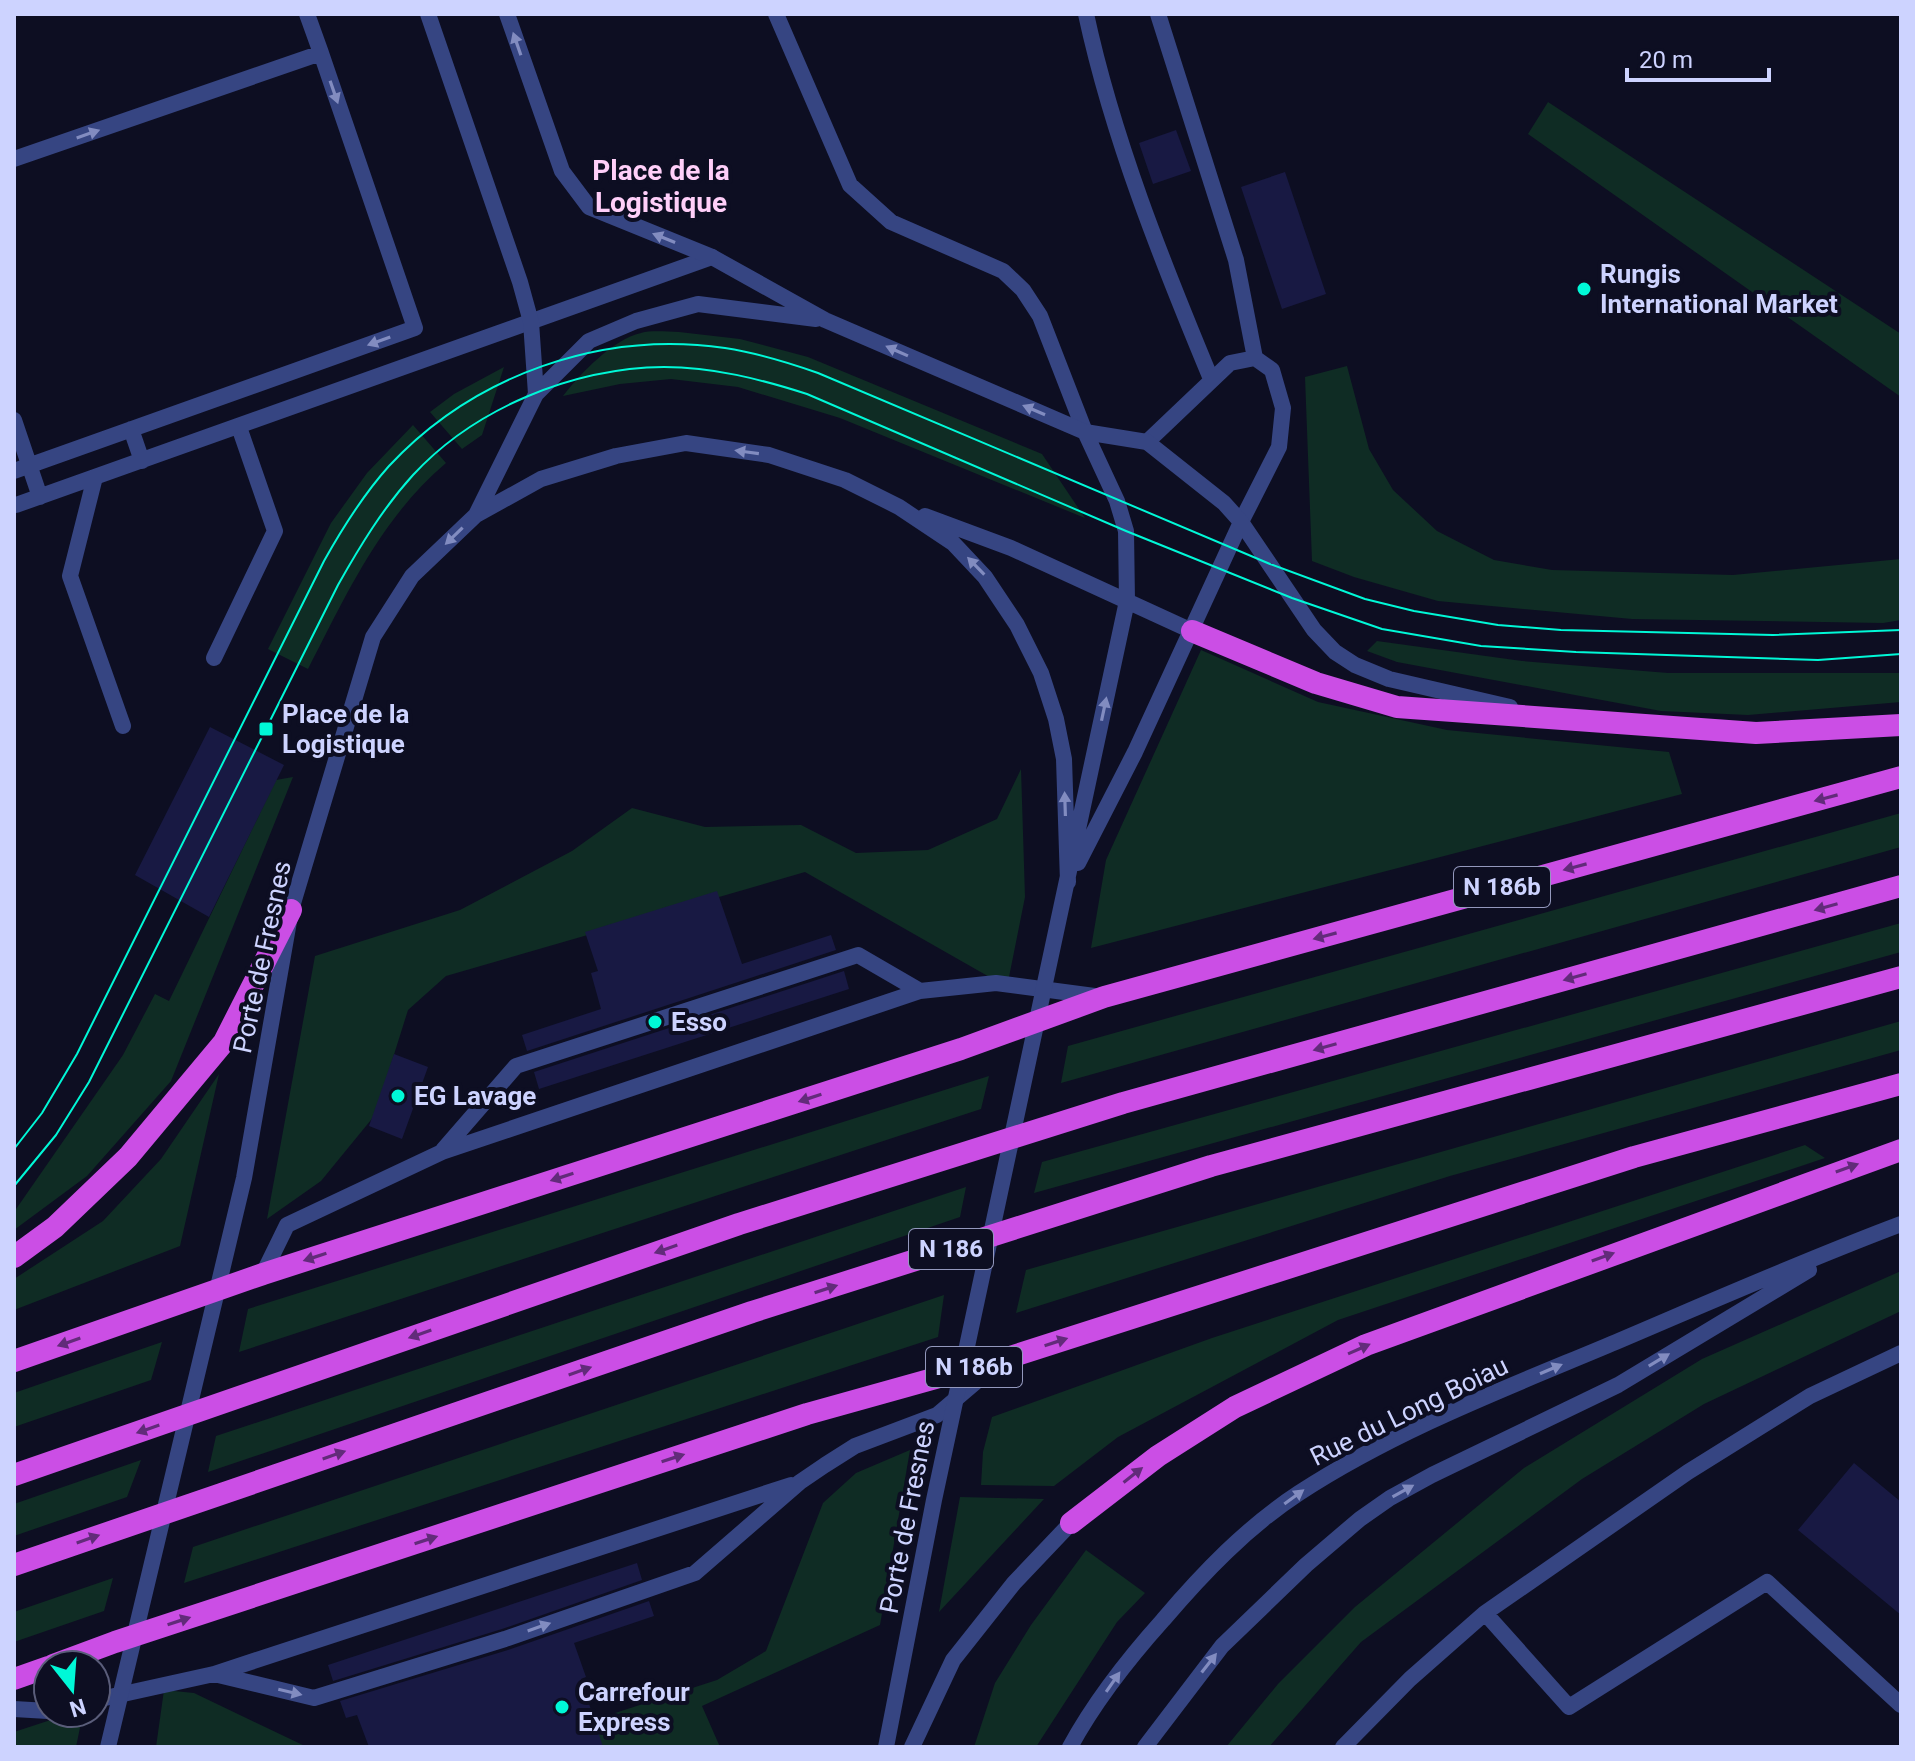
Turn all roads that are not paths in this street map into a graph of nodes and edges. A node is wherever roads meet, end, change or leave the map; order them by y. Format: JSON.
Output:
{"nodes":[{"id":1,"x":307,"y":14,"type":"edge"},
{"id":2,"x":428,"y":14,"type":"edge"},
{"id":3,"x":507,"y":14,"type":"edge"},
{"id":4,"x":776,"y":14,"type":"edge"},
{"id":5,"x":1086,"y":14,"type":"edge"},
{"id":6,"x":1158,"y":14,"type":"edge"},
{"id":7,"x":321,"y":53,"type":"junction"},
{"id":8,"x":14,"y":159,"type":"edge"},
{"id":9,"x":712,"y":257,"type":"junction"},
{"id":10,"x":825,"y":320,"type":"junction"},
{"id":11,"x":531,"y":322,"type":"junction"},
{"id":12,"x":1255,"y":358,"type":"junction"},
{"id":13,"x":1211,"y":379,"type":"junction"},
{"id":14,"x":536,"y":394,"type":"junction"},
{"id":15,"x":14,"y":420,"type":"edge"},
{"id":16,"x":239,"y":427,"type":"junction"},
{"id":17,"x":131,"y":429,"type":"junction"},
{"id":18,"x":1085,"y":432,"type":"junction"},
{"id":19,"x":1147,"y":442,"type":"junction"},
{"id":20,"x":142,"y":461,"type":"junction"},
{"id":21,"x":22,"y":468,"type":"edge"},
{"id":22,"x":95,"y":477,"type":"junction"},
{"id":23,"x":40,"y":497,"type":"junction"},
{"id":24,"x":16,"y":505,"type":"edge"},
{"id":25,"x":899,"y":507,"type":"junction"},
{"id":26,"x":476,"y":515,"type":"junction"},
{"id":27,"x":1241,"y":522,"type":"junction"},
{"id":28,"x":1127,"y":601,"type":"junction"},
{"id":29,"x":1192,"y":631,"type":"junction"},
{"id":30,"x":214,"y":658,"type":"dead end"},
{"id":31,"x":1566,"y":721,"type":"junction"},
{"id":32,"x":1901,"y":725,"type":"edge"},
{"id":33,"x":123,"y":726,"type":"dead end"},
{"id":34,"x":1901,"y":777,"type":"edge"},
{"id":35,"x":1068,"y":882,"type":"junction"},
{"id":36,"x":1901,"y":886,"type":"edge"},
{"id":37,"x":291,"y":910,"type":"junction"},
{"id":38,"x":1901,"y":977,"type":"edge"},
{"id":39,"x":920,"y":991,"type":"junction"},
{"id":40,"x":1104,"y":997,"type":"junction"},
{"id":41,"x":1901,"y":1084,"type":"edge"},
{"id":42,"x":1901,"y":1150,"type":"edge"},
{"id":43,"x":442,"y":1152,"type":"junction"},
{"id":44,"x":1901,"y":1224,"type":"edge"},
{"id":45,"x":1858,"y":1240,"type":"junction"},
{"id":46,"x":14,"y":1257,"type":"edge"},
{"id":47,"x":263,"y":1274,"type":"junction"},
{"id":48,"x":1901,"y":1353,"type":"edge"},
{"id":49,"x":1004,"y":1359,"type":"junction"},
{"id":50,"x":14,"y":1361,"type":"edge"},
{"id":51,"x":14,"y":1475,"type":"edge"},
{"id":52,"x":800,"y":1482,"type":"junction"},
{"id":53,"x":1071,"y":1523,"type":"joint"},
{"id":54,"x":14,"y":1565,"type":"edge"},
{"id":55,"x":1485,"y":1613,"type":"junction"},
{"id":56,"x":97,"y":1649,"type":"edge"},
{"id":57,"x":214,"y":1674,"type":"junction"},
{"id":58,"x":112,"y":1696,"type":"edge"},
{"id":59,"x":1901,"y":1705,"type":"edge"},
{"id":60,"x":108,"y":1745,"type":"edge"},
{"id":61,"x":886,"y":1747,"type":"edge"},
{"id":62,"x":912,"y":1747,"type":"edge"},
{"id":63,"x":1070,"y":1747,"type":"edge"},
{"id":64,"x":1145,"y":1747,"type":"edge"},
{"id":65,"x":1343,"y":1747,"type":"edge"}],
"edges":[{"from":1,"to":7,"type":"street"},
{"from":2,"to":11,"type":"street"},
{"from":9,"to":3,"type":"street","one_way":true},
{"from":4,"to":18,"type":"street"},
{"from":5,"to":13,"type":"street"},
{"from":6,"to":12,"type":"street"},
{"from":8,"to":7,"type":"street","one_way":true},
{"from":7,"to":17,"type":"street","one_way":true},
{"from":9,"to":10,"type":"street"},
{"from":9,"to":11,"type":"street"},
{"from":10,"to":14,"type":"street"},
{"from":18,"to":10,"type":"street","one_way":true},
{"from":11,"to":14,"type":"street"},
{"from":11,"to":16,"type":"street"},
{"from":12,"to":13,"type":"street"},
{"from":12,"to":27,"type":"street"},
{"from":13,"to":19,"type":"street"},
{"from":14,"to":26,"type":"street"},
{"from":15,"to":21,"type":"street"},
{"from":16,"to":20,"type":"street"},
{"from":16,"to":30,"type":"street"},
{"from":17,"to":20,"type":"street"},
{"from":17,"to":21,"type":"street"},
{"from":18,"to":19,"type":"street"},
{"from":18,"to":28,"type":"street"},
{"from":19,"to":27,"type":"street"},
{"from":20,"to":22,"type":"street"},
{"from":21,"to":23,"type":"street"},
{"from":22,"to":23,"type":"street"},
{"from":22,"to":33,"type":"street"},
{"from":23,"to":24,"type":"street"},
{"from":25,"to":26,"type":"street","name":"Porte de Fresnes","one_way":true},
{"from":25,"to":28,"type":"street"},
{"from":35,"to":25,"type":"street","name":"Porte de Fresnes","one_way":true},
{"from":26,"to":37,"type":"street","name":"Porte de Fresnes","one_way":true},
{"from":27,"to":29,"type":"street"},
{"from":27,"to":31,"type":"street"},
{"from":28,"to":29,"type":"street"},
{"from":35,"to":28,"type":"street","one_way":true},
{"from":29,"to":31,"type":"highway"},
{"from":29,"to":35,"type":"street"},
{"from":31,"to":32,"type":"highway"},
{"from":34,"to":40,"type":"highway","number":"N 186b","one_way":true},
{"from":35,"to":61,"type":"street","name":"Porte de Fresnes"},
{"from":36,"to":51,"type":"highway","one_way":true},
{"from":37,"to":46,"type":"highway"},
{"from":37,"to":60,"type":"street","name":"Porte de Fresnes"},
{"from":54,"to":38,"type":"highway","number":"N 186","one_way":true},
{"from":39,"to":40,"type":"street"},
{"from":39,"to":43,"type":"street"},
{"from":39,"to":43,"type":"street"},
{"from":40,"to":47,"type":"highway","number":"N 186b","one_way":true},
{"from":49,"to":41,"type":"highway","number":"N 186b","one_way":true},
{"from":53,"to":42,"type":"highway","one_way":true},
{"from":43,"to":47,"type":"street"},
{"from":44,"to":45,"type":"street","name":"Rue du Long Boiau"},
{"from":63,"to":45,"type":"street","name":"Rue du Long Boiau","one_way":true},
{"from":64,"to":45,"type":"street","name":"Rue du Long Boiau","one_way":true},
{"from":47,"to":50,"type":"highway","number":"N 186b","one_way":true},
{"from":48,"to":55,"type":"street"},
{"from":49,"to":52,"type":"street"},
{"from":56,"to":49,"type":"highway","number":"N 186b","one_way":true},
{"from":52,"to":57,"type":"street"},
{"from":57,"to":52,"type":"street","one_way":true},
{"from":53,"to":62,"type":"street"},
{"from":55,"to":59,"type":"street"},
{"from":55,"to":65,"type":"street"},
{"from":57,"to":58,"type":"street"}]}
